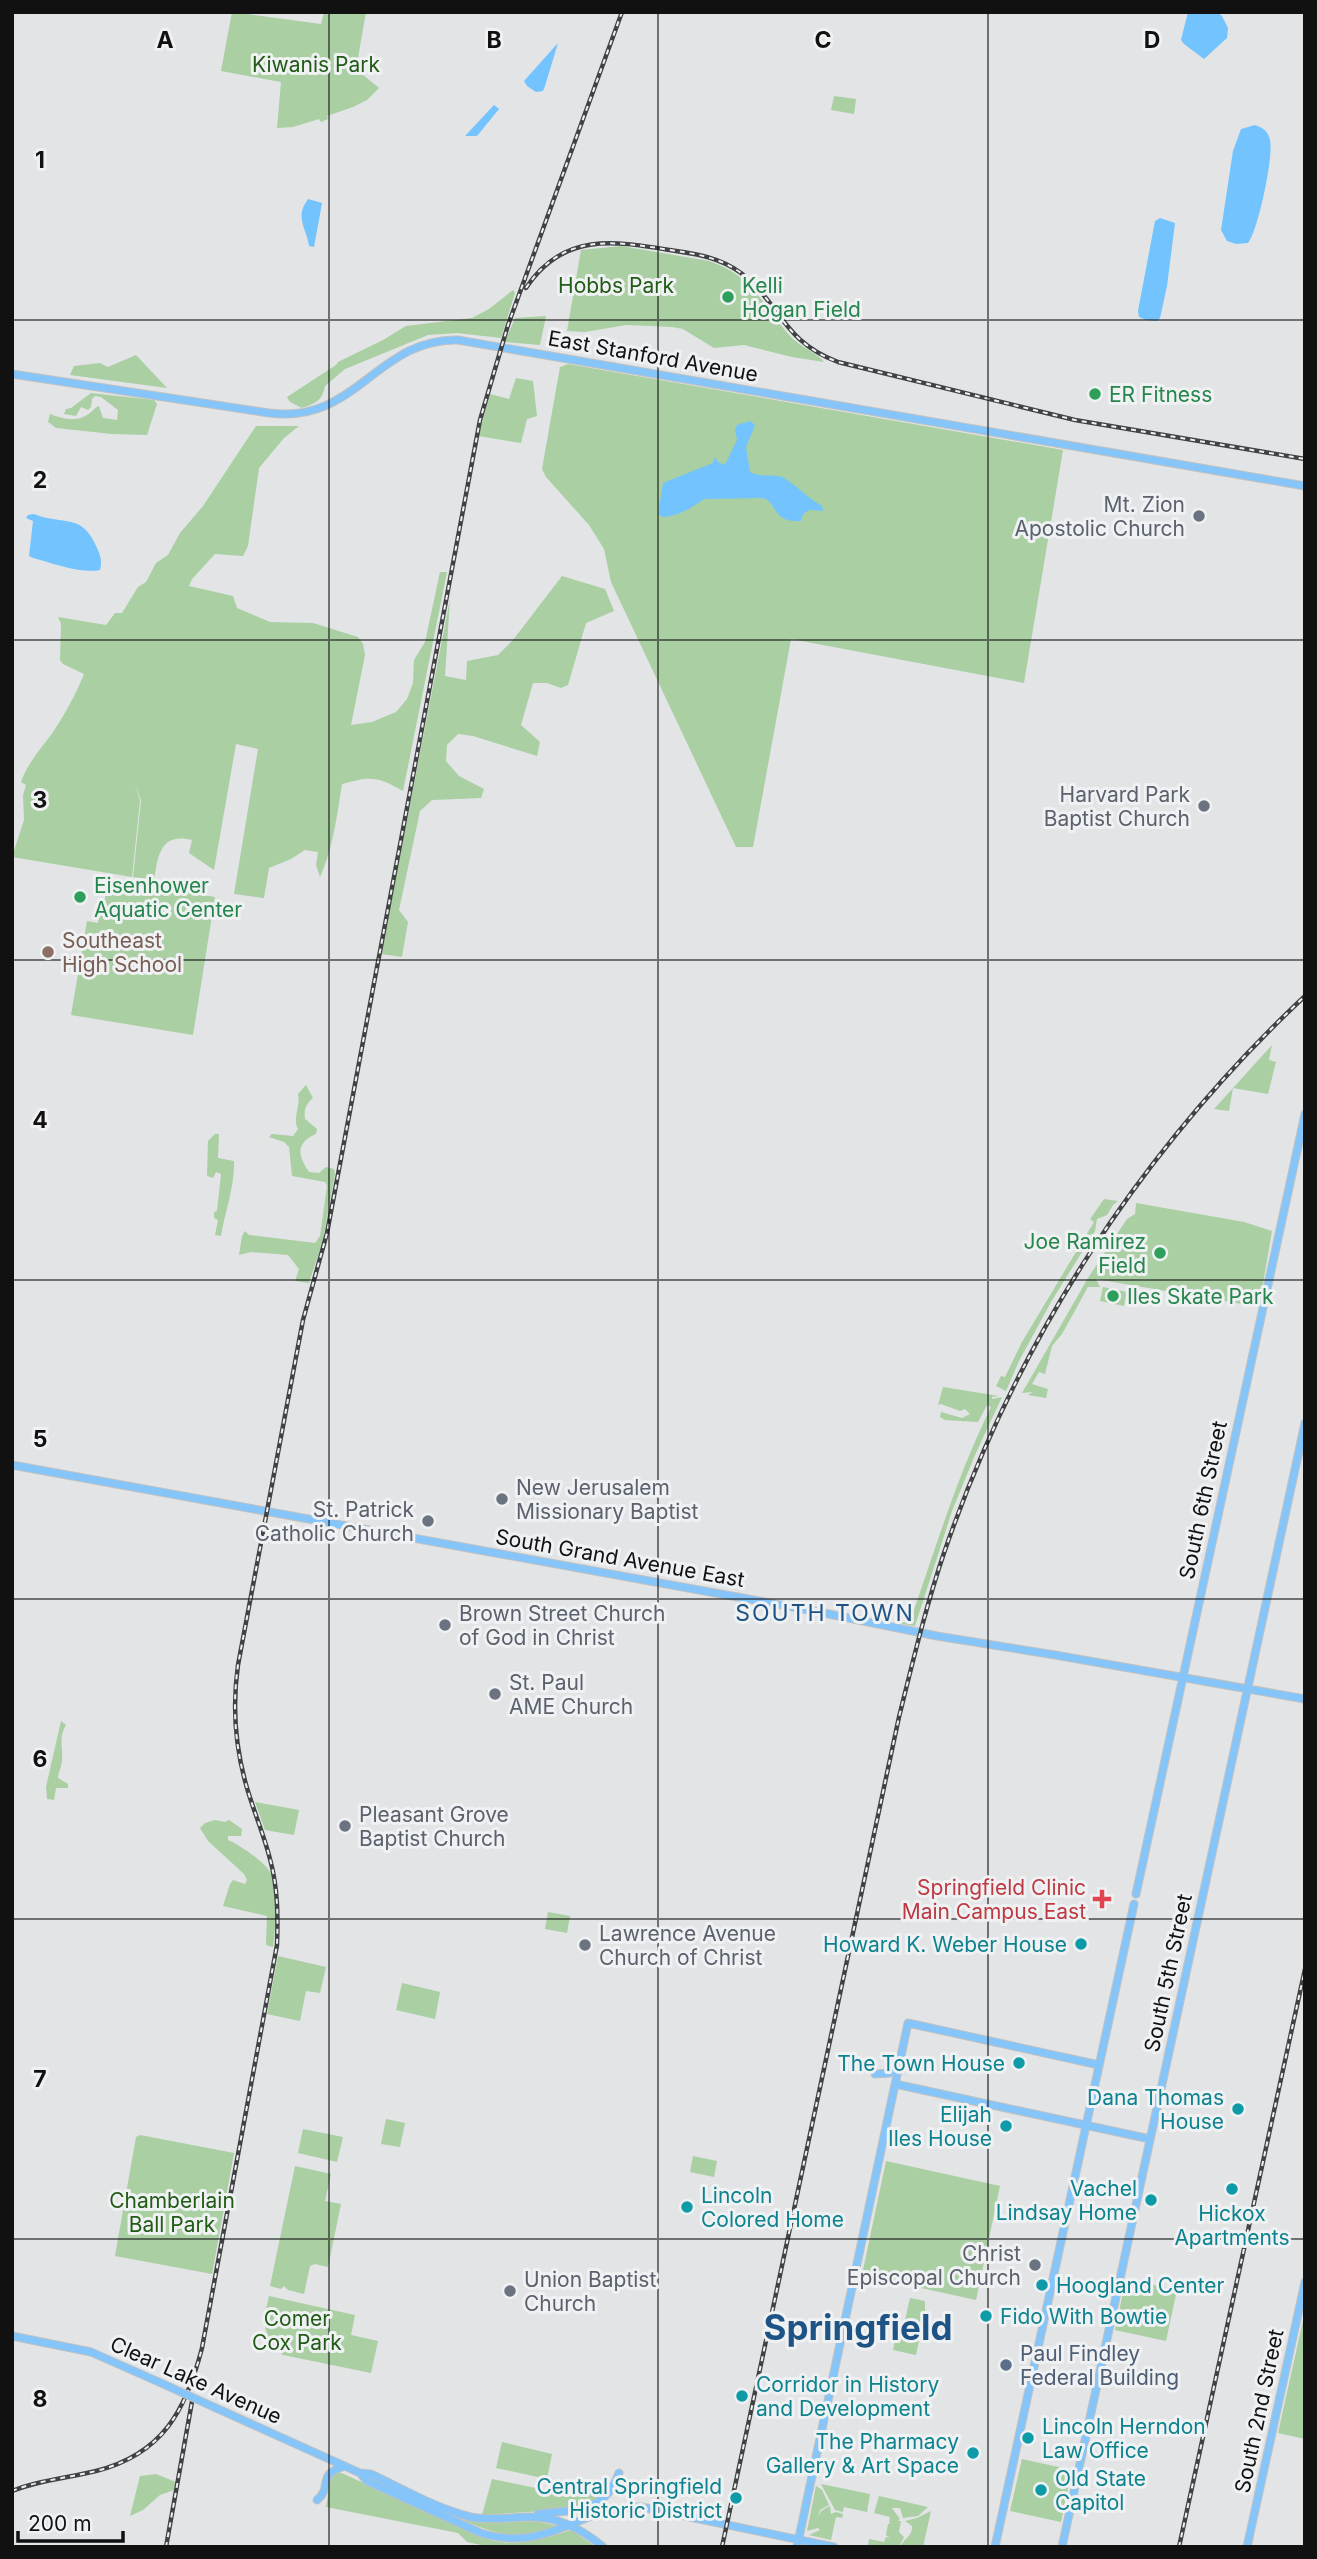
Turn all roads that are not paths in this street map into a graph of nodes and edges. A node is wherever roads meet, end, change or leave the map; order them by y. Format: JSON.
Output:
{"nodes":[{"id":1,"x":12,"y":374,"type":"edge"},
{"id":2,"x":1305,"y":485,"type":"edge"},
{"id":3,"x":1305,"y":1114,"type":"edge"},
{"id":4,"x":1305,"y":1423,"type":"edge"},
{"id":5,"x":12,"y":1465,"type":"edge"},
{"id":6,"x":1183,"y":1678,"type":"junction"},
{"id":7,"x":1247,"y":1689,"type":"junction"},
{"id":8,"x":1305,"y":1699,"type":"edge"},
{"id":9,"x":1136,"y":1894,"type":"dead end"},
{"id":10,"x":1134,"y":1904,"type":"dead end"},
{"id":11,"x":906,"y":2035,"type":"junction"},
{"id":12,"x":1099,"y":2065,"type":"junction"},
{"id":13,"x":876,"y":2074,"type":"dead end"},
{"id":14,"x":895,"y":2084,"type":"junction"},
{"id":15,"x":1086,"y":2126,"type":"junction"},
{"id":16,"x":1150,"y":2140,"type":"junction"},
{"id":17,"x":1305,"y":2282,"type":"edge"},
{"id":18,"x":12,"y":2336,"type":"edge"},
{"id":19,"x":345,"y":2466,"type":"junction"},
{"id":20,"x":360,"y":2473,"type":"junction"},
{"id":21,"x":619,"y":2473,"type":"dead end"},
{"id":22,"x":317,"y":2500,"type":"dead end"},
{"id":23,"x":593,"y":2516,"type":"junction"},
{"id":24,"x":513,"y":2518,"type":"junction"},
{"id":25,"x":570,"y":2525,"type":"junction"},
{"id":26,"x":592,"y":2538,"type":"junction"},
{"id":27,"x":798,"y":2543,"type":"edge"},
{"id":28,"x":603,"y":2547,"type":"edge"},
{"id":29,"x":834,"y":2547,"type":"edge"},
{"id":30,"x":995,"y":2547,"type":"edge"},
{"id":31,"x":1062,"y":2547,"type":"edge"},
{"id":32,"x":1247,"y":2547,"type":"edge"}],
"edges":[{"from":1,"to":2,"type":"main road","name":"East Stanford Avenue"},
{"from":3,"to":6,"type":"main road","name":"South 6th Street"},
{"from":4,"to":7,"type":"main road","name":"South 5th Street"},
{"from":5,"to":6,"type":"main road","name":"South Grand Avenue East"},
{"from":6,"to":7,"type":"main road","name":"South Grand Avenue East"},
{"from":6,"to":9,"type":"main road","name":"South 6th Street"},
{"from":7,"to":8,"type":"main road","name":"South Grand Avenue East"},
{"from":7,"to":16,"type":"main road","name":"South 5th Street"},
{"from":10,"to":12,"type":"main road"},
{"from":11,"to":12,"type":"main road"},
{"from":11,"to":13,"type":"main road"},
{"from":11,"to":14,"type":"main road"},
{"from":12,"to":15,"type":"main road"},
{"from":14,"to":15,"type":"main road"},
{"from":14,"to":27,"type":"main road"},
{"from":15,"to":16,"type":"main road"},
{"from":15,"to":30,"type":"main road"},
{"from":16,"to":31,"type":"main road","name":"South 5th Street"},
{"from":17,"to":32,"type":"main road","name":"South 2nd Street"},
{"from":18,"to":19,"type":"main road","name":"Clear Lake Avenue","bridge":true},
{"from":19,"to":20,"type":"main road","name":"Clear Lake Avenue"},
{"from":19,"to":22,"type":"main road"},
{"from":20,"to":24,"type":"main road","name":"Clear Lake Avenue"},
{"from":20,"to":25,"type":"main road","name":"Clear Lake Avenue"},
{"from":21,"to":24,"type":"main road"},
{"from":23,"to":25,"type":"main road"},
{"from":23,"to":26,"type":"main road"},
{"from":23,"to":27,"type":"main road"},
{"from":24,"to":25,"type":"main road","name":"Clear Lake Avenue"},
{"from":25,"to":26,"type":"main road"},
{"from":26,"to":28,"type":"main road"},
{"from":27,"to":29,"type":"main road"}]}
